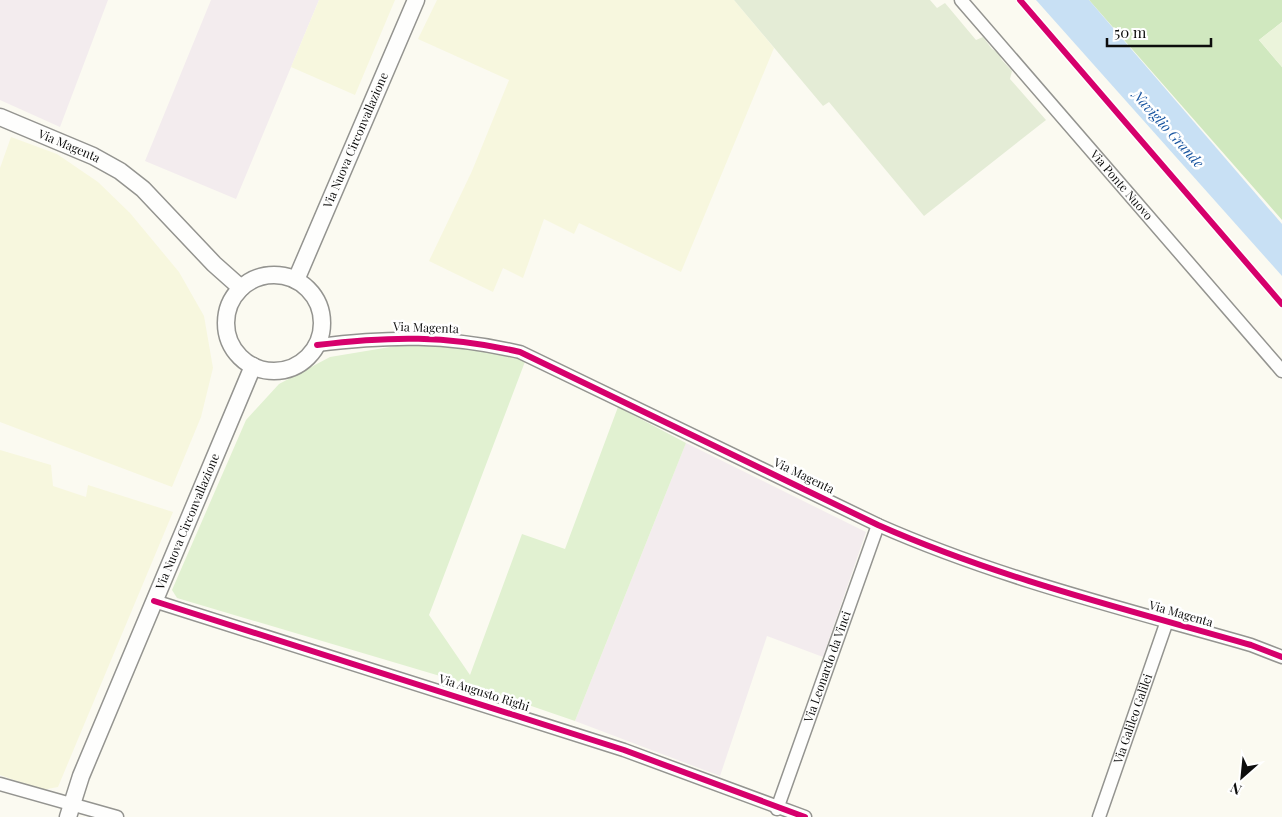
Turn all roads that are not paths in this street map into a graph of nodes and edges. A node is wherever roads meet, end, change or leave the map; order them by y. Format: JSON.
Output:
{"nodes":[{"id":1,"x":416,"y":0,"type":"edge"},
{"id":2,"x":961,"y":0,"type":"edge"},
{"id":3,"x":0,"y":118,"type":"edge"},
{"id":4,"x":296,"y":280,"type":"junction"},
{"id":5,"x":241,"y":288,"type":"junction"},
{"id":6,"x":317,"y":345,"type":"junction"},
{"id":7,"x":253,"y":366,"type":"junction"},
{"id":8,"x":1282,"y":371,"type":"edge"},
{"id":9,"x":878,"y":525,"type":"junction"},
{"id":10,"x":154,"y":601,"type":"junction"},
{"id":11,"x":1167,"y":621,"type":"junction"},
{"id":12,"x":1282,"y":657,"type":"edge"},
{"id":13,"x":0,"y":784,"type":"edge"},
{"id":14,"x":778,"y":808,"type":"junction"},
{"id":15,"x":69,"y":811,"type":"edge"},
{"id":16,"x":117,"y":817,"type":"edge"},
{"id":17,"x":805,"y":817,"type":"edge"},
{"id":18,"x":1099,"y":817,"type":"edge"}],
"edges":[{"from":1,"to":4,"type":"street","name":"Via Nuova Circonvallazione"},
{"from":2,"to":8,"type":"street","name":"Via Ponte Nuovo"},
{"from":3,"to":5,"type":"street","name":"Via Magenta"},
{"from":4,"to":5,"type":"street"},
{"from":4,"to":6,"type":"street"},
{"from":5,"to":7,"type":"street"},
{"from":6,"to":7,"type":"street"},
{"from":6,"to":9,"type":"street","name":"Via Magenta"},
{"from":7,"to":10,"type":"street","name":"Via Nuova Circonvallazione"},
{"from":9,"to":11,"type":"street","name":"Via Magenta"},
{"from":9,"to":14,"type":"street","name":"Via Leonardo da Vinci"},
{"from":10,"to":14,"type":"street","name":"Via Augusto Righi"},
{"from":10,"to":15,"type":"street","name":"Via Nuova Circonvallazione"},
{"from":11,"to":12,"type":"street","name":"Via Magenta"},
{"from":11,"to":18,"type":"street","name":"Via Galileo Galilei"},
{"from":13,"to":15,"type":"street"},
{"from":14,"to":17,"type":"street","name":"Via Augusto Righi"},
{"from":15,"to":16,"type":"street"}]}
